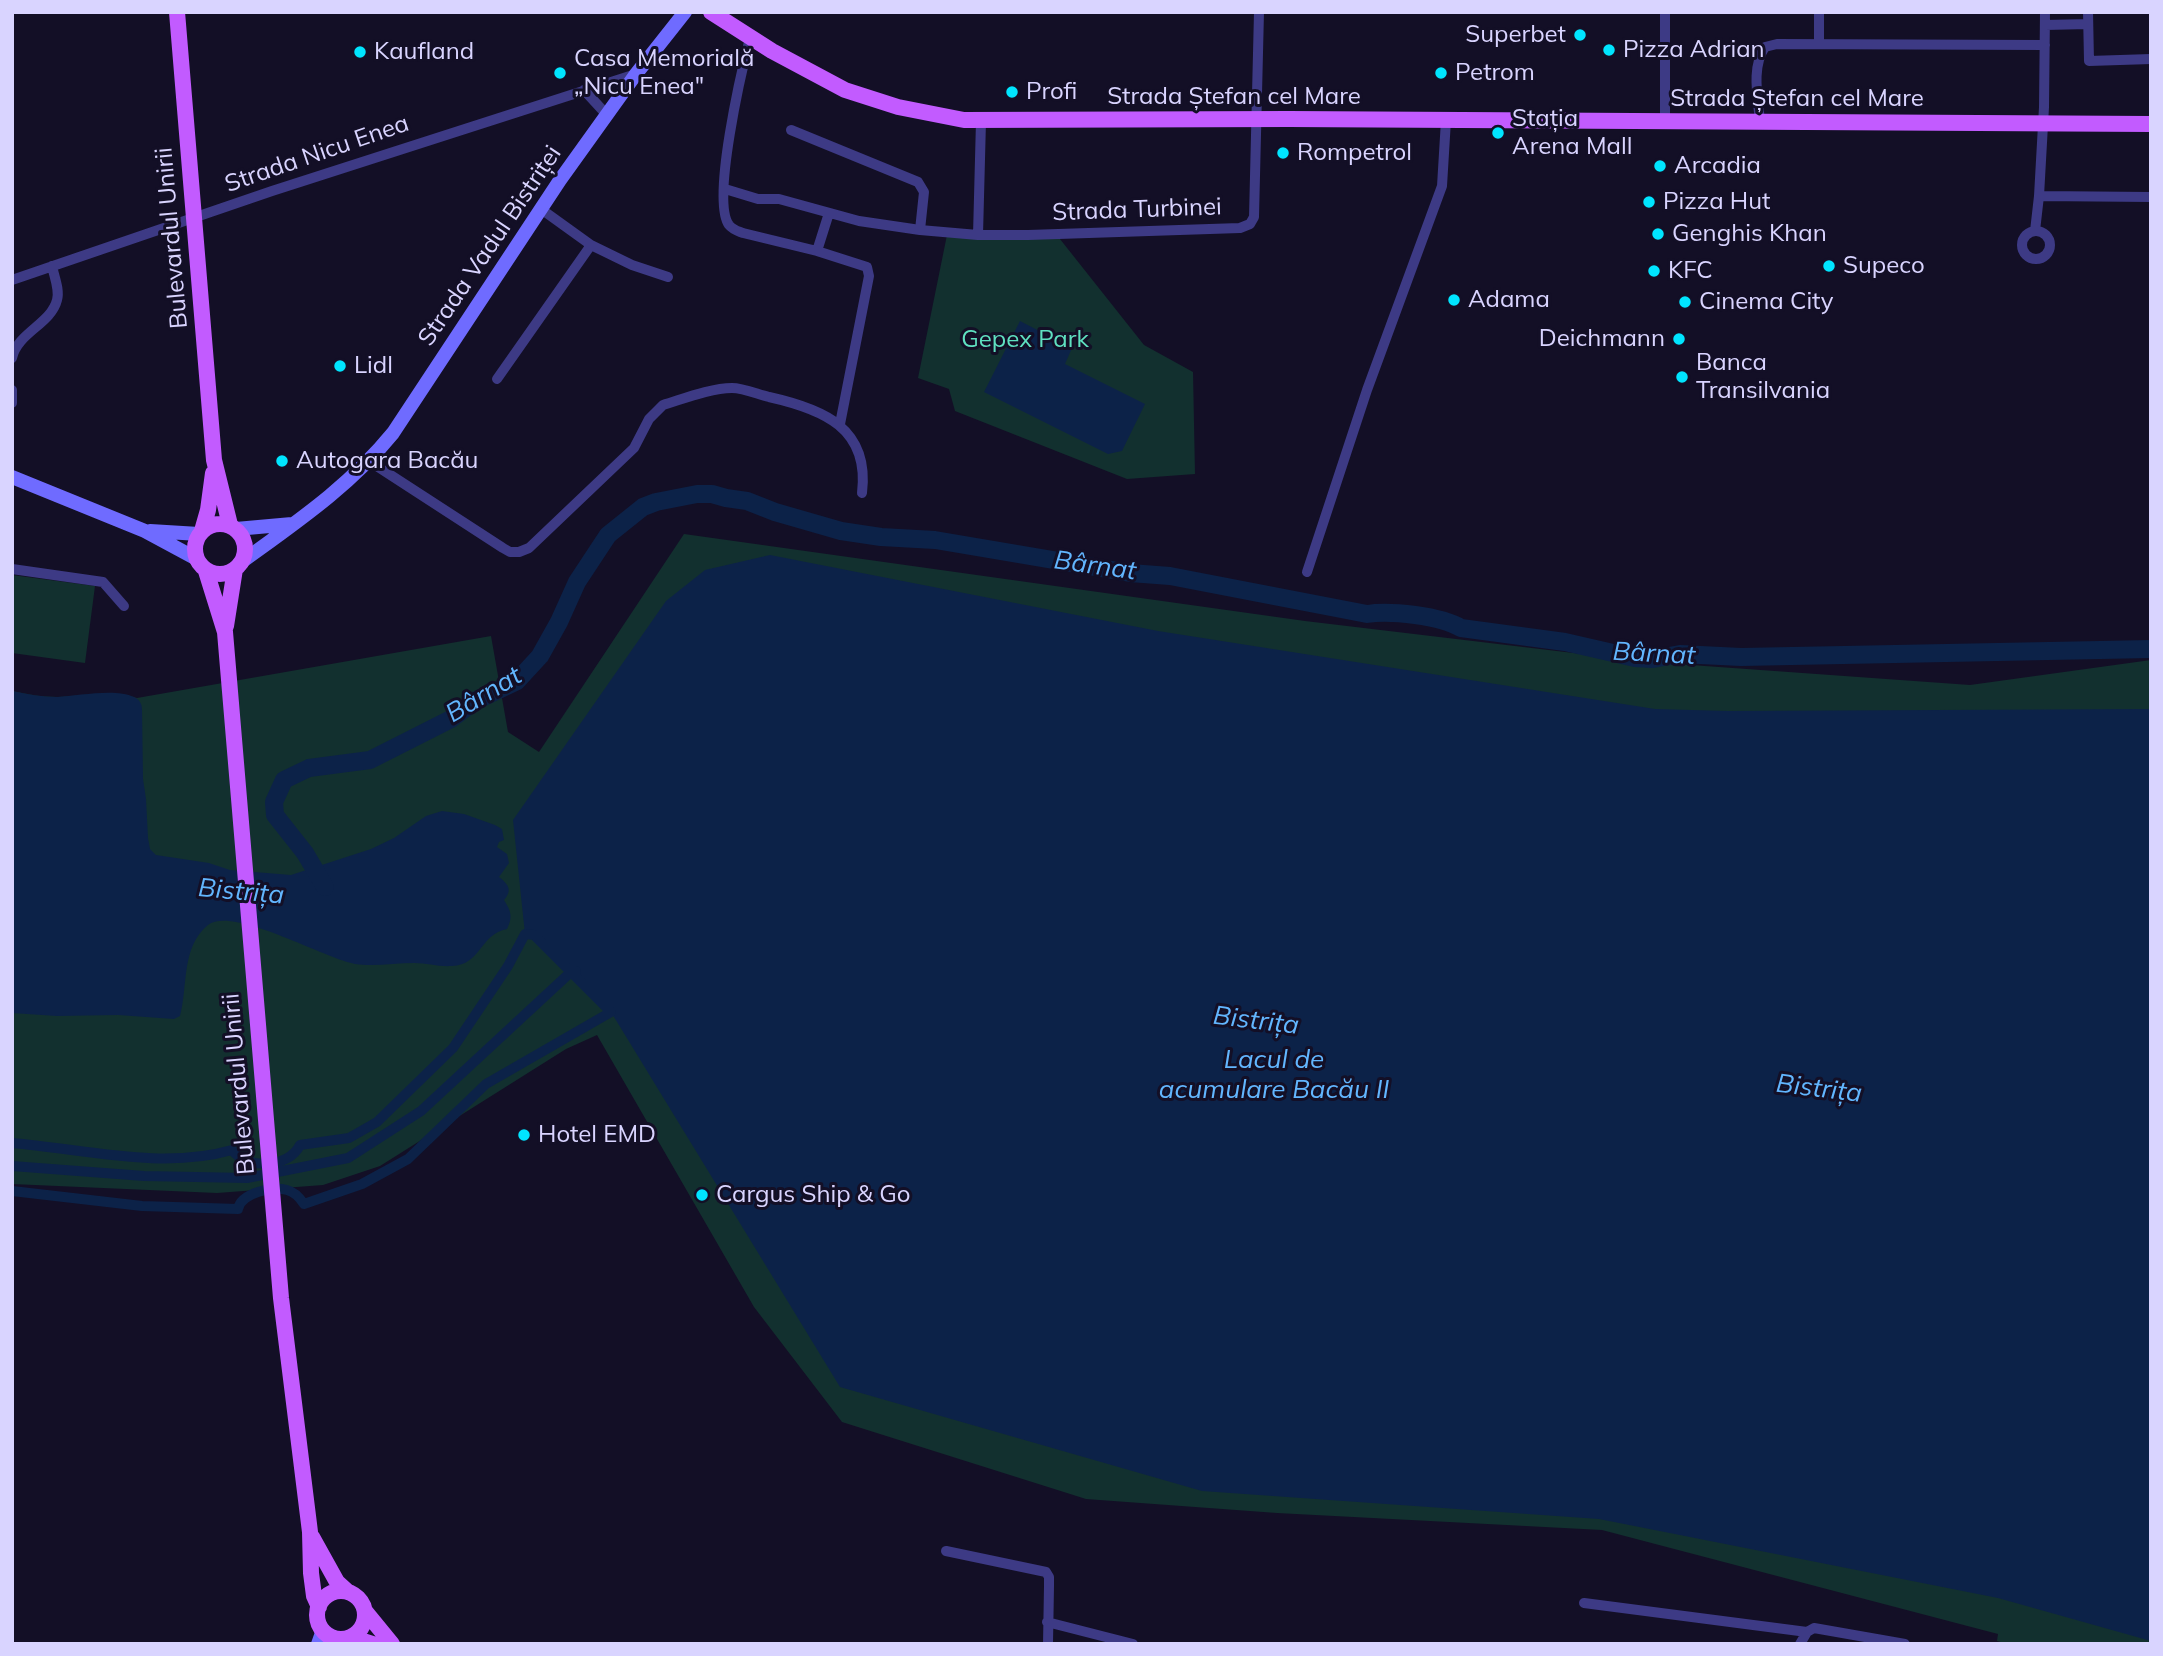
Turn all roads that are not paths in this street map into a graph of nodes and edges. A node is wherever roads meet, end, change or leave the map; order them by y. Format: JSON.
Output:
{"nodes":[{"id":1,"x":177,"y":12,"type":"edge"},
{"id":2,"x":685,"y":12,"type":"edge"},
{"id":3,"x":711,"y":12,"type":"edge"},
{"id":4,"x":1259,"y":12,"type":"edge"},
{"id":5,"x":1665,"y":12,"type":"edge"},
{"id":6,"x":1819,"y":12,"type":"edge"},
{"id":7,"x":2045,"y":12,"type":"edge"},
{"id":8,"x":2088,"y":12,"type":"edge"},
{"id":9,"x":2088,"y":24,"type":"junction"},
{"id":10,"x":2045,"y":25,"type":"junction"},
{"id":11,"x":750,"y":38,"type":"junction"},
{"id":12,"x":1819,"y":44,"type":"junction"},
{"id":13,"x":2045,"y":45,"type":"junction"},
{"id":14,"x":2151,"y":60,"type":"edge"},
{"id":15,"x":636,"y":74,"type":"junction"},
{"id":16,"x":584,"y":90,"type":"junction"},
{"id":17,"x":607,"y":115,"type":"junction"},
{"id":18,"x":1257,"y":119,"type":"junction"},
{"id":19,"x":1446,"y":120,"type":"junction"},
{"id":20,"x":981,"y":121,"type":"junction"},
{"id":21,"x":1665,"y":121,"type":"junction"},
{"id":22,"x":1760,"y":122,"type":"junction"},
{"id":23,"x":2043,"y":124,"type":"junction"},
{"id":24,"x":2150,"y":124,"type":"edge"},
{"id":25,"x":791,"y":131,"type":"dead end"},
{"id":26,"x":725,"y":189,"type":"junction"},
{"id":27,"x":2039,"y":191,"type":"junction"},
{"id":28,"x":2151,"y":197,"type":"edge"},
{"id":29,"x":541,"y":209,"type":"junction"},
{"id":30,"x":829,"y":213,"type":"junction"},
{"id":31,"x":193,"y":219,"type":"junction"},
{"id":32,"x":920,"y":230,"type":"junction"},
{"id":33,"x":2035,"y":231,"type":"dead end"},
{"id":34,"x":978,"y":235,"type":"junction"},
{"id":35,"x":591,"y":245,"type":"junction"},
{"id":36,"x":817,"y":251,"type":"junction"},
{"id":37,"x":52,"y":266,"type":"junction"},
{"id":38,"x":668,"y":277,"type":"dead end"},
{"id":39,"x":12,"y":280,"type":"edge"},
{"id":40,"x":12,"y":358,"type":"edge"},
{"id":41,"x":498,"y":379,"type":"dead end"},
{"id":42,"x":12,"y":390,"type":"edge"},
{"id":43,"x":12,"y":404,"type":"edge"},
{"id":44,"x":840,"y":424,"type":"junction"},
{"id":45,"x":214,"y":460,"type":"junction"},
{"id":46,"x":369,"y":461,"type":"junction"},
{"id":47,"x":12,"y":477,"type":"edge"},
{"id":48,"x":862,"y":493,"type":"dead end"},
{"id":49,"x":293,"y":524,"type":"junction"},
{"id":50,"x":233,"y":527,"type":"junction"},
{"id":51,"x":145,"y":531,"type":"junction"},
{"id":52,"x":200,"y":532,"type":"junction"},
{"id":53,"x":202,"y":565,"type":"junction"},
{"id":54,"x":238,"y":566,"type":"junction"},
{"id":55,"x":12,"y":569,"type":"edge"},
{"id":56,"x":1307,"y":572,"type":"dead end"},
{"id":57,"x":124,"y":606,"type":"dead end"},
{"id":58,"x":225,"y":632,"type":"junction"},
{"id":59,"x":310,"y":1531,"type":"junction"},
{"id":60,"x":946,"y":1550,"type":"dead end"},
{"id":61,"x":348,"y":1592,"type":"junction"},
{"id":62,"x":1584,"y":1603,"type":"dead end"},
{"id":63,"x":319,"y":1607,"type":"junction"},
{"id":64,"x":365,"y":1611,"type":"junction"},
{"id":65,"x":1047,"y":1622,"type":"junction"},
{"id":66,"x":1807,"y":1632,"type":"junction"},
{"id":67,"x":321,"y":1637,"type":"edge"},
{"id":68,"x":343,"y":1640,"type":"edge"},
{"id":69,"x":373,"y":1644,"type":"edge"},
{"id":70,"x":392,"y":1644,"type":"edge"},
{"id":71,"x":1048,"y":1644,"type":"edge"},
{"id":72,"x":1133,"y":1644,"type":"edge"},
{"id":73,"x":1800,"y":1644,"type":"edge"},
{"id":74,"x":1905,"y":1644,"type":"edge"}],
"edges":[{"from":1,"to":31,"type":"main road","name":"Bulevardul Unirii"},
{"from":2,"to":15,"type":"main road","name":"Strada Vadul Bistriței"},
{"from":3,"to":11,"type":"main road","name":"Strada Ștefan cel Mare"},
{"from":4,"to":18,"type":"street"},
{"from":5,"to":21,"type":"street"},
{"from":6,"to":12,"type":"street"},
{"from":7,"to":10,"type":"street"},
{"from":8,"to":9,"type":"street"},
{"from":9,"to":10,"type":"street"},
{"from":9,"to":14,"type":"street"},
{"from":10,"to":13,"type":"street"},
{"from":11,"to":20,"type":"main road","name":"Strada Ștefan cel Mare"},
{"from":11,"to":26,"type":"street"},
{"from":12,"to":13,"type":"street"},
{"from":12,"to":22,"type":"street"},
{"from":13,"to":23,"type":"street"},
{"from":15,"to":16,"type":"street","name":"Strada Nicu Enea"},
{"from":15,"to":17,"type":"main road","name":"Strada Vadul Bistriței"},
{"from":16,"to":17,"type":"street"},
{"from":16,"to":31,"type":"street","name":"Strada Nicu Enea"},
{"from":17,"to":29,"type":"main road","name":"Strada Vadul Bistriței"},
{"from":18,"to":19,"type":"main road","name":"Strada Ștefan cel Mare"},
{"from":18,"to":20,"type":"main road","name":"Strada Ștefan cel Mare"},
{"from":18,"to":34,"type":"street","name":"Strada Turbinei"},
{"from":19,"to":21,"type":"main road","name":"Strada Ștefan cel Mare"},
{"from":19,"to":56,"type":"street"},
{"from":20,"to":34,"type":"street"},
{"from":21,"to":22,"type":"main road","name":"Strada Ștefan cel Mare"},
{"from":22,"to":23,"type":"main road","name":"Strada Ștefan cel Mare"},
{"from":23,"to":24,"type":"main road","name":"Strada Ștefan cel Mare"},
{"from":23,"to":27,"type":"street"},
{"from":25,"to":32,"type":"street"},
{"from":26,"to":30,"type":"street","name":"Strada Turbinei"},
{"from":26,"to":36,"type":"street"},
{"from":27,"to":28,"type":"street"},
{"from":27,"to":33,"type":"street"},
{"from":29,"to":35,"type":"street"},
{"from":29,"to":46,"type":"main road","name":"Strada Vadul Bistriței"},
{"from":30,"to":32,"type":"street","name":"Strada Turbinei"},
{"from":30,"to":36,"type":"street"},
{"from":31,"to":37,"type":"street","name":"Strada Nicu Enea"},
{"from":31,"to":45,"type":"main road","name":"Bulevardul Unirii"},
{"from":32,"to":34,"type":"street","name":"Strada Turbinei"},
{"from":35,"to":38,"type":"street"},
{"from":35,"to":41,"type":"street"},
{"from":36,"to":44,"type":"street"},
{"from":37,"to":39,"type":"street","name":"Strada Nicu Enea"},
{"from":37,"to":40,"type":"street"},
{"from":42,"to":43,"type":"street"},
{"from":44,"to":46,"type":"street"},
{"from":44,"to":48,"type":"street"},
{"from":45,"to":50,"type":"main road","name":"Bulevardul Unirii"},
{"from":45,"to":52,"type":"main road","name":"Bulevardul Unirii"},
{"from":46,"to":49,"type":"main road","name":"Strada Vadul Bistriței"},
{"from":47,"to":51,"type":"main road"},
{"from":49,"to":50,"type":"main road"},
{"from":49,"to":54,"type":"main road","name":"Strada Vadul Bistriței"},
{"from":50,"to":52,"type":"main road"},
{"from":50,"to":54,"type":"main road"},
{"from":51,"to":52,"type":"main road"},
{"from":51,"to":53,"type":"main road"},
{"from":52,"to":53,"type":"main road"},
{"from":53,"to":54,"type":"main road"},
{"from":53,"to":58,"type":"main road","name":"Bulevardul Unirii"},
{"from":54,"to":58,"type":"main road","name":"Bulevardul Unirii"},
{"from":55,"to":57,"type":"street"},
{"from":58,"to":59,"type":"main road","name":"Bulevardul Unirii"},
{"from":59,"to":61,"type":"main road","name":"Bulevardul Unirii"},
{"from":59,"to":63,"type":"main road","name":"Bulevardul Unirii"},
{"from":60,"to":65,"type":"street"},
{"from":61,"to":63,"type":"main road"},
{"from":61,"to":64,"type":"main road"},
{"from":62,"to":66,"type":"street"},
{"from":63,"to":67,"type":"main road"},
{"from":64,"to":68,"type":"main road"},
{"from":64,"to":70,"type":"main road"},
{"from":65,"to":71,"type":"street"},
{"from":65,"to":72,"type":"street"},
{"from":66,"to":73,"type":"street"},
{"from":66,"to":74,"type":"street"},
{"from":67,"to":68,"type":"main road"},
{"from":68,"to":69,"type":"main road"}]}
